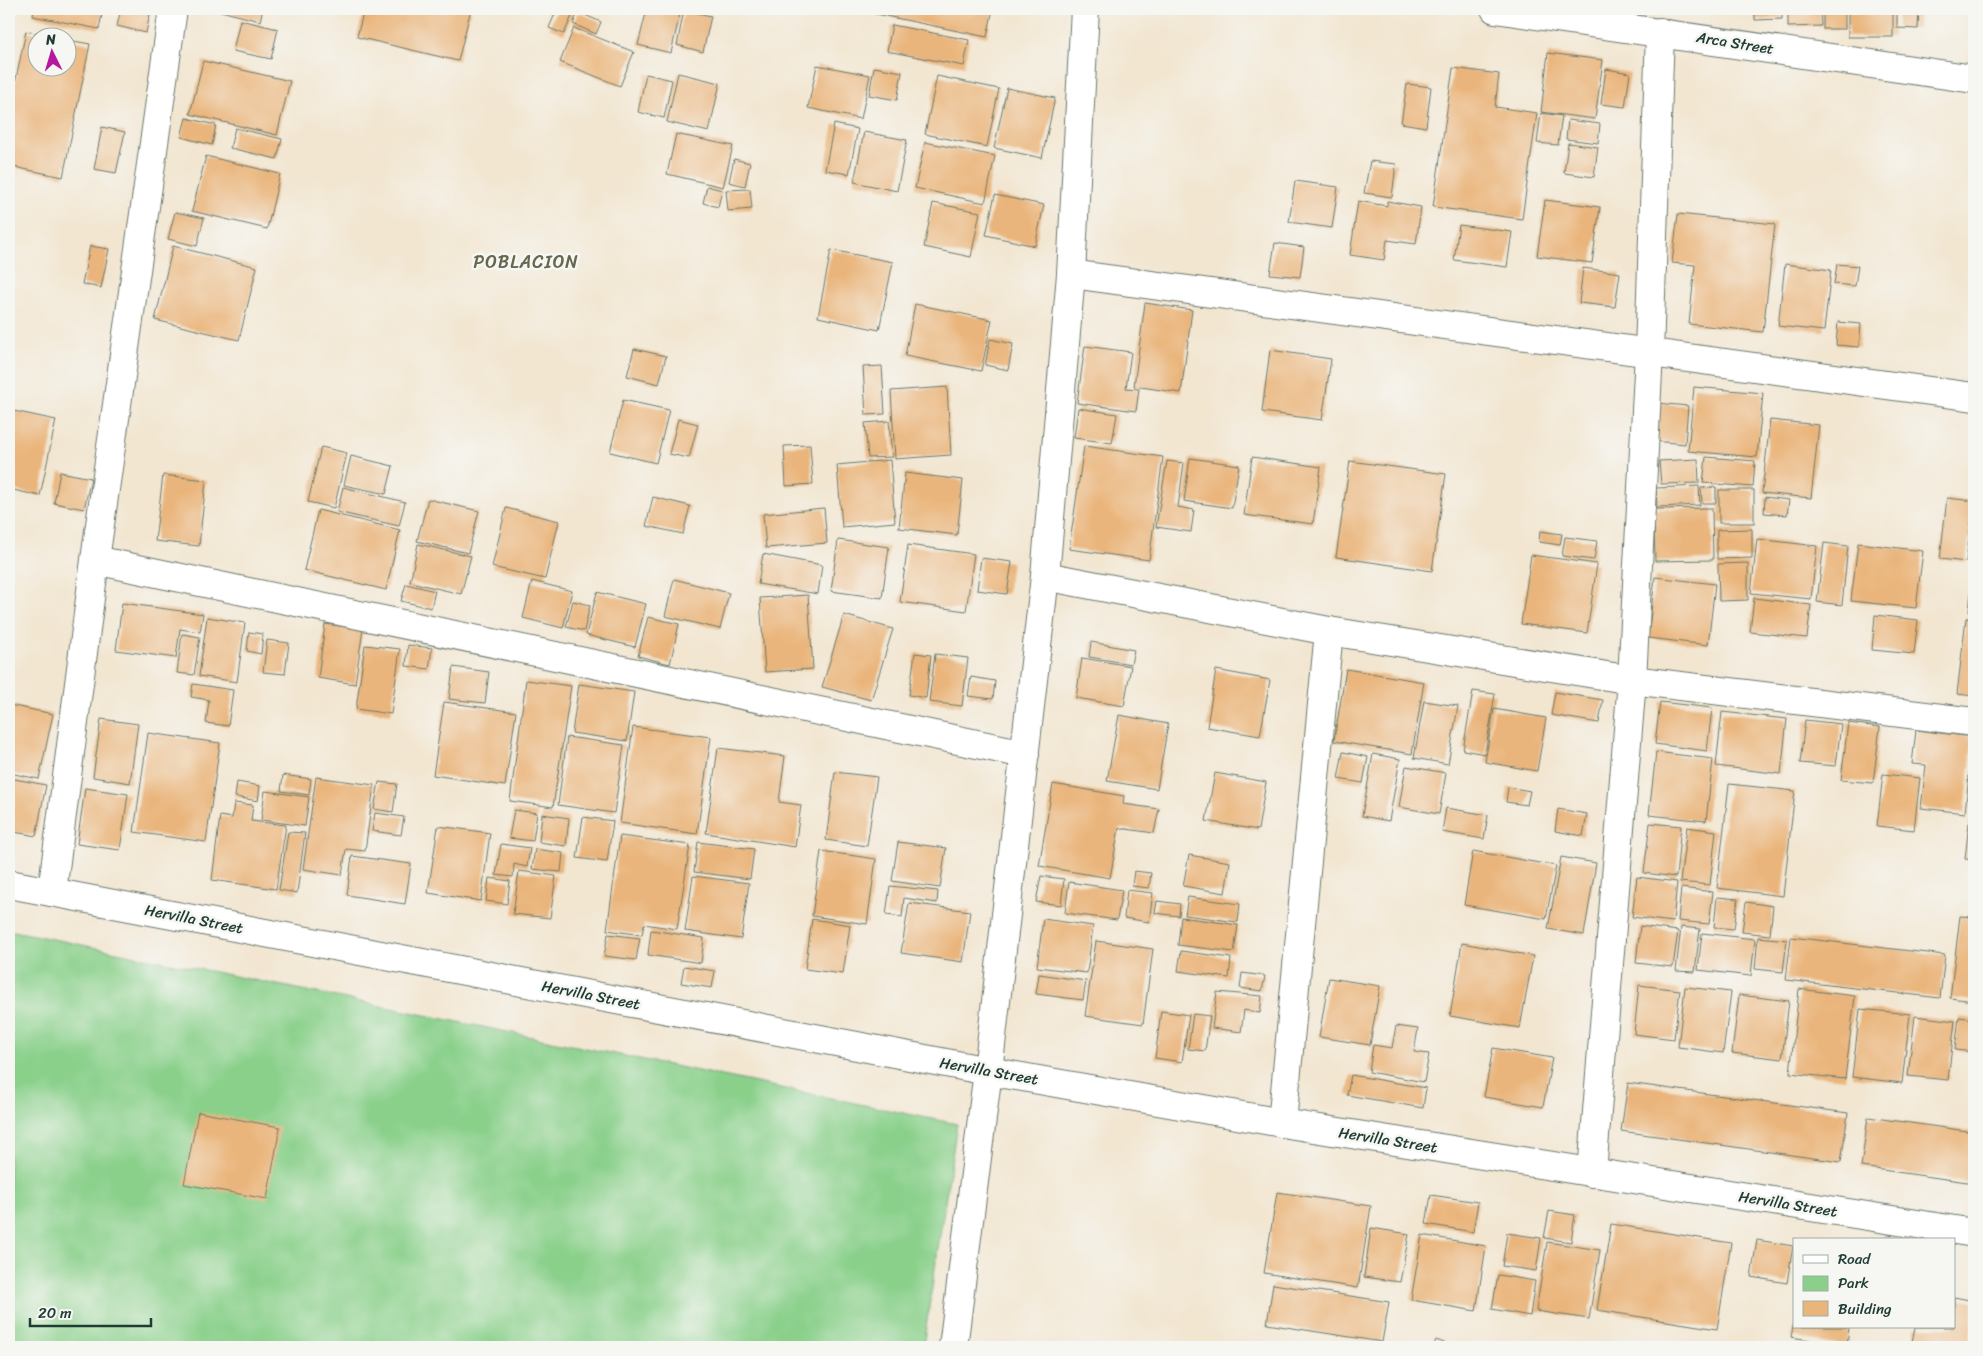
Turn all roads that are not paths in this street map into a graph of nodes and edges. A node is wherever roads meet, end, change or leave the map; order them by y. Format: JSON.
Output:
{"nodes":[{"id":1,"x":173,"y":9,"type":"edge"},
{"id":2,"x":1085,"y":9,"type":"edge"},
{"id":3,"x":1494,"y":9,"type":"edge"},
{"id":4,"x":1660,"y":32,"type":"junction"},
{"id":5,"x":1974,"y":79,"type":"edge"},
{"id":6,"x":1071,"y":274,"type":"junction"},
{"id":7,"x":1649,"y":353,"type":"junction"},
{"id":8,"x":1974,"y":397,"type":"edge"},
{"id":9,"x":95,"y":560,"type":"junction"},
{"id":10,"x":1045,"y":576,"type":"junction"},
{"id":11,"x":1329,"y":631,"type":"junction"},
{"id":12,"x":1632,"y":680,"type":"junction"},
{"id":13,"x":1974,"y":722,"type":"edge"},
{"id":14,"x":1025,"y":754,"type":"junction"},
{"id":15,"x":9,"y":884,"type":"edge"},
{"id":16,"x":52,"y":892,"type":"junction"},
{"id":17,"x":988,"y":1071,"type":"junction"},
{"id":18,"x":1282,"y":1123,"type":"junction"},
{"id":19,"x":1592,"y":1174,"type":"junction"},
{"id":20,"x":1974,"y":1233,"type":"edge"},
{"id":21,"x":953,"y":1347,"type":"edge"}],
"edges":[{"from":1,"to":9,"type":"street"},
{"from":2,"to":6,"type":"street"},
{"from":3,"to":4,"type":"street","name":"Arca Street"},
{"from":4,"to":5,"type":"street","name":"Arca Street"},
{"from":4,"to":7,"type":"street"},
{"from":6,"to":7,"type":"street"},
{"from":6,"to":10,"type":"street"},
{"from":7,"to":8,"type":"street"},
{"from":7,"to":12,"type":"street"},
{"from":9,"to":14,"type":"street"},
{"from":9,"to":16,"type":"street"},
{"from":10,"to":11,"type":"street"},
{"from":10,"to":14,"type":"street"},
{"from":11,"to":12,"type":"street"},
{"from":11,"to":18,"type":"street"},
{"from":12,"to":13,"type":"street"},
{"from":12,"to":19,"type":"street"},
{"from":14,"to":17,"type":"street"},
{"from":15,"to":16,"type":"street","name":"Hervilla Street"},
{"from":16,"to":17,"type":"street","name":"Hervilla Street"},
{"from":17,"to":18,"type":"street","name":"Hervilla Street"},
{"from":17,"to":21,"type":"street"},
{"from":18,"to":19,"type":"street","name":"Hervilla Street"},
{"from":19,"to":20,"type":"street","name":"Hervilla Street"}]}
